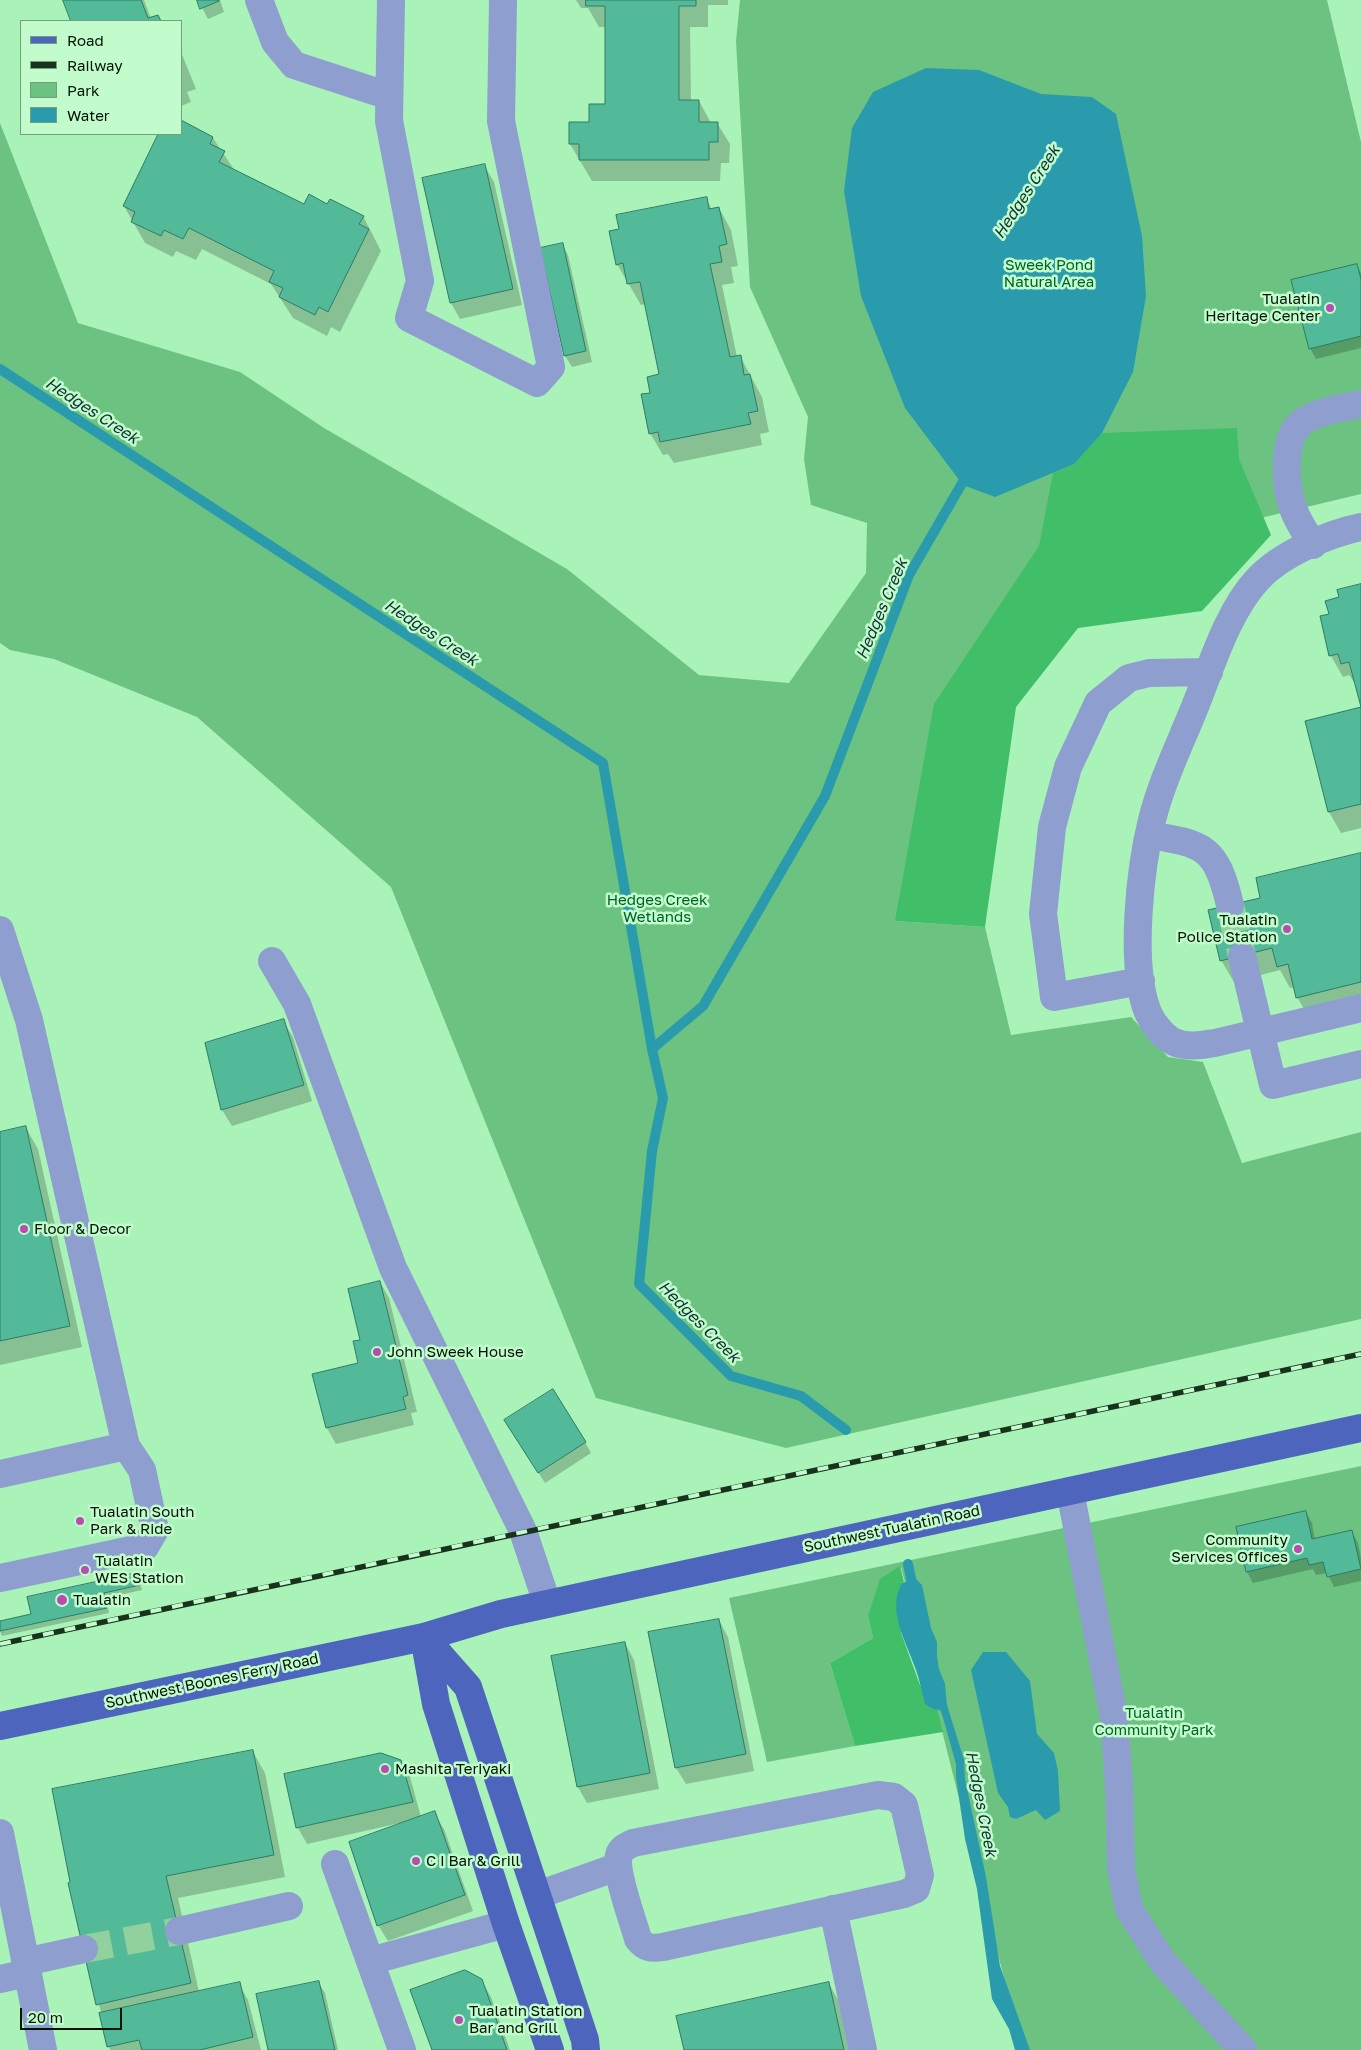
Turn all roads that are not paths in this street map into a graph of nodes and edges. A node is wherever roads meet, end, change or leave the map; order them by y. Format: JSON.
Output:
{"nodes":[{"id":1,"x":259,"y":0,"type":"edge"},
{"id":2,"x":391,"y":0,"type":"edge"},
{"id":3,"x":503,"y":0,"type":"edge"},
{"id":4,"x":389,"y":96,"type":"junction"},
{"id":5,"x":1361,"y":404,"type":"edge"},
{"id":6,"x":1361,"y":527,"type":"edge"},
{"id":7,"x":1313,"y":545,"type":"junction"},
{"id":8,"x":1209,"y":672,"type":"junction"},
{"id":9,"x":1149,"y":836,"type":"junction"},
{"id":10,"x":1230,"y":905,"type":"tunnel mouth"},
{"id":11,"x":0,"y":930,"type":"edge"},
{"id":12,"x":1242,"y":956,"type":"tunnel mouth"},
{"id":13,"x":272,"y":961,"type":"dead end"},
{"id":14,"x":1141,"y":981,"type":"junction"},
{"id":15,"x":1361,"y":1008,"type":"edge"},
{"id":16,"x":1260,"y":1032,"type":"junction"},
{"id":17,"x":1361,"y":1064,"type":"edge"},
{"id":18,"x":1361,"y":1428,"type":"edge"},
{"id":19,"x":126,"y":1446,"type":"junction"},
{"id":20,"x":0,"y":1474,"type":"edge"},
{"id":21,"x":1070,"y":1491,"type":"junction"},
{"id":22,"x":0,"y":1578,"type":"edge"},
{"id":23,"x":547,"y":1603,"type":"junction"},
{"id":24,"x":424,"y":1637,"type":"junction"},
{"id":25,"x":0,"y":1726,"type":"edge"},
{"id":26,"x":0,"y":1833,"type":"edge"},
{"id":27,"x":335,"y":1864,"type":"dead end"},
{"id":28,"x":618,"y":1868,"type":"junction"},
{"id":29,"x":538,"y":1895,"type":"junction"},
{"id":30,"x":289,"y":1906,"type":"dead end"},
{"id":31,"x":833,"y":1910,"type":"junction"},
{"id":32,"x":506,"y":1924,"type":"junction"},
{"id":33,"x":178,"y":1931,"type":"tunnel mouth"},
{"id":34,"x":84,"y":1949,"type":"tunnel mouth"},
{"id":35,"x":370,"y":1961,"type":"junction"},
{"id":36,"x":26,"y":1967,"type":"junction"},
{"id":37,"x":0,"y":1979,"type":"edge"},
{"id":38,"x":43,"y":2050,"type":"edge"},
{"id":39,"x":402,"y":2050,"type":"edge"},
{"id":40,"x":550,"y":2050,"type":"edge"},
{"id":41,"x":586,"y":2050,"type":"edge"},
{"id":42,"x":863,"y":2050,"type":"edge"},
{"id":43,"x":1243,"y":2050,"type":"edge"}],
"edges":[{"from":1,"to":4,"type":"street"},
{"from":2,"to":4,"type":"street"},
{"from":3,"to":4,"type":"street"},
{"from":5,"to":7,"type":"street"},
{"from":6,"to":7,"type":"street"},
{"from":7,"to":8,"type":"street"},
{"from":8,"to":9,"type":"street"},
{"from":8,"to":14,"type":"street"},
{"from":9,"to":10,"type":"street"},
{"from":9,"to":14,"type":"street"},
{"from":11,"to":19,"type":"street"},
{"from":12,"to":16,"type":"street"},
{"from":13,"to":23,"type":"street"},
{"from":14,"to":16,"type":"street"},
{"from":15,"to":16,"type":"street"},
{"from":16,"to":17,"type":"street"},
{"from":18,"to":21,"type":"main road","name":"Southwest Tualatin Road"},
{"from":19,"to":20,"type":"street"},
{"from":19,"to":22,"type":"street"},
{"from":21,"to":23,"type":"main road","name":"Southwest Tualatin Road"},
{"from":21,"to":43,"type":"street"},
{"from":23,"to":24,"type":"main road","name":"Southwest Tualatin Road"},
{"from":24,"to":25,"type":"main road","name":"Southwest Boones Ferry Road"},
{"from":24,"to":29,"type":"main road"},
{"from":24,"to":32,"type":"main road"},
{"from":26,"to":36,"type":"street"},
{"from":27,"to":35,"type":"street"},
{"from":28,"to":29,"type":"street"},
{"from":28,"to":31,"type":"street"},
{"from":28,"to":31,"type":"street"},
{"from":29,"to":41,"type":"main road"},
{"from":30,"to":33,"type":"street"},
{"from":31,"to":42,"type":"street"},
{"from":32,"to":35,"type":"street"},
{"from":32,"to":40,"type":"main road"},
{"from":34,"to":36,"type":"street"},
{"from":35,"to":39,"type":"street"},
{"from":36,"to":37,"type":"street"},
{"from":36,"to":38,"type":"street"}]}
